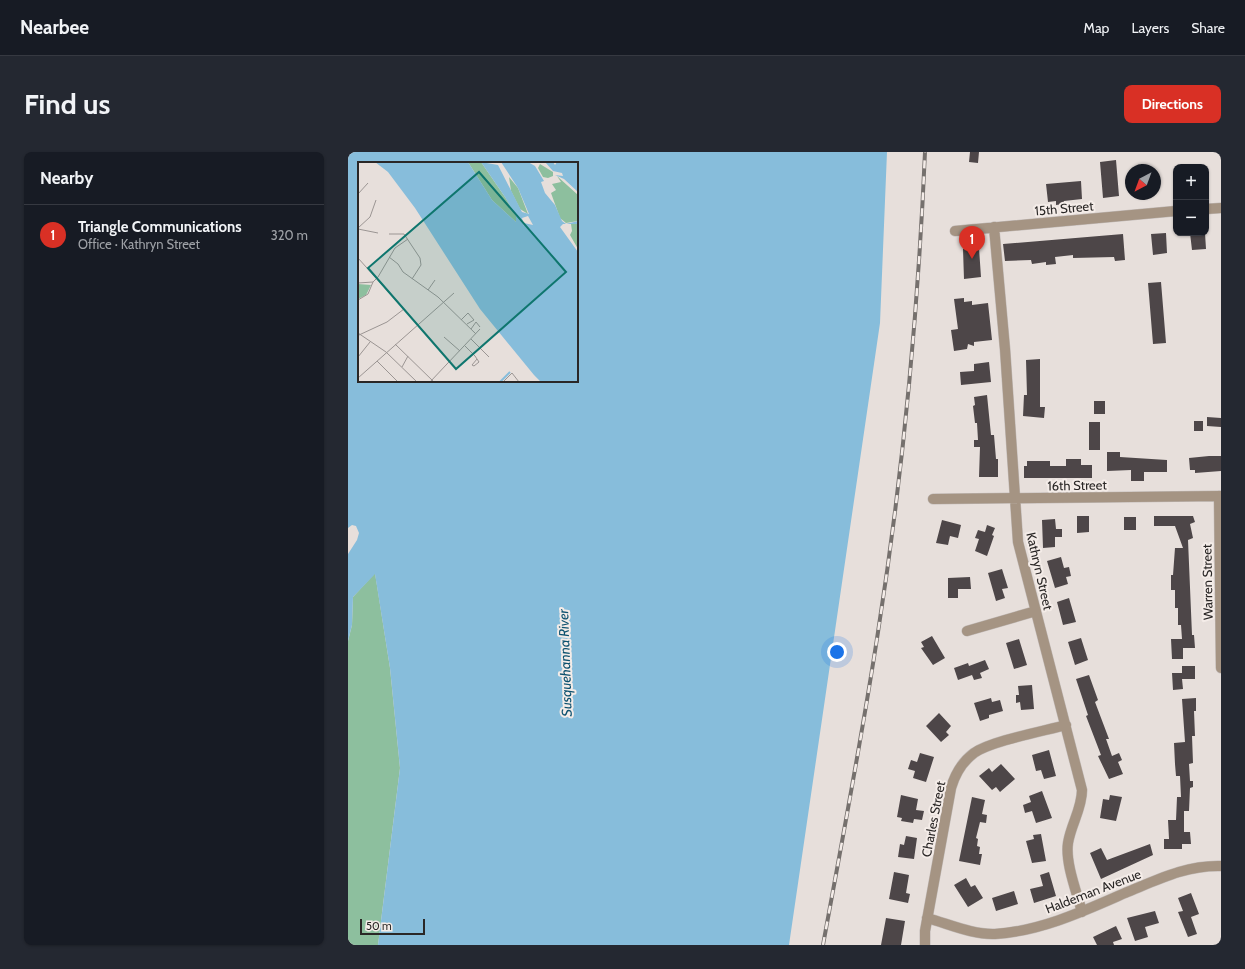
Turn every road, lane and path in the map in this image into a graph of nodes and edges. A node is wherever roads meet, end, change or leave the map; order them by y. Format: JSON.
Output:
{"nodes":[{"id":1,"x":1221,"y":208,"type":"edge"},
{"id":2,"x":1209,"y":209,"type":"edge"},
{"id":3,"x":1173,"y":212,"type":"edge"},
{"id":4,"x":994,"y":227,"type":"junction"},
{"id":5,"x":955,"y":231,"type":"dead end"},
{"id":6,"x":1220,"y":496,"type":"edge"},
{"id":7,"x":1016,"y":498,"type":"junction"},
{"id":8,"x":933,"y":499,"type":"dead end"},
{"id":9,"x":1036,"y":611,"type":"junction"},
{"id":10,"x":1221,"y":621,"type":"edge"},
{"id":11,"x":967,"y":631,"type":"dead end"},
{"id":12,"x":1221,"y":668,"type":"edge"},
{"id":13,"x":1066,"y":724,"type":"junction"},
{"id":14,"x":1221,"y":866,"type":"edge"},
{"id":15,"x":1082,"y":912,"type":"junction"},
{"id":16,"x":928,"y":918,"type":"junction"},
{"id":17,"x":925,"y":945,"type":"edge"}],
"edges":[{"from":1,"to":2,"type":"street"},
{"from":3,"to":4,"type":"street","name":"15th Street"},
{"from":4,"to":5,"type":"street","name":"15th Street"},
{"from":4,"to":7,"type":"street","name":"Kathryn Street"},
{"from":6,"to":7,"type":"street","name":"16th Street"},
{"from":6,"to":10,"type":"street","name":"Warren Street"},
{"from":7,"to":8,"type":"street","name":"16th Street"},
{"from":7,"to":9,"type":"street","name":"Kathryn Street"},
{"from":9,"to":11,"type":"street"},
{"from":9,"to":13,"type":"street","name":"Kathryn Street"},
{"from":10,"to":12,"type":"street","name":"Warren Street"},
{"from":13,"to":15,"type":"street","name":"Kathryn Street"},
{"from":13,"to":16,"type":"street","name":"Charles Street"},
{"from":14,"to":15,"type":"street","name":"Haldeman Avenue"},
{"from":15,"to":16,"type":"street","name":"Haldeman Avenue"},
{"from":16,"to":17,"type":"street","name":"Charles Street"}]}
